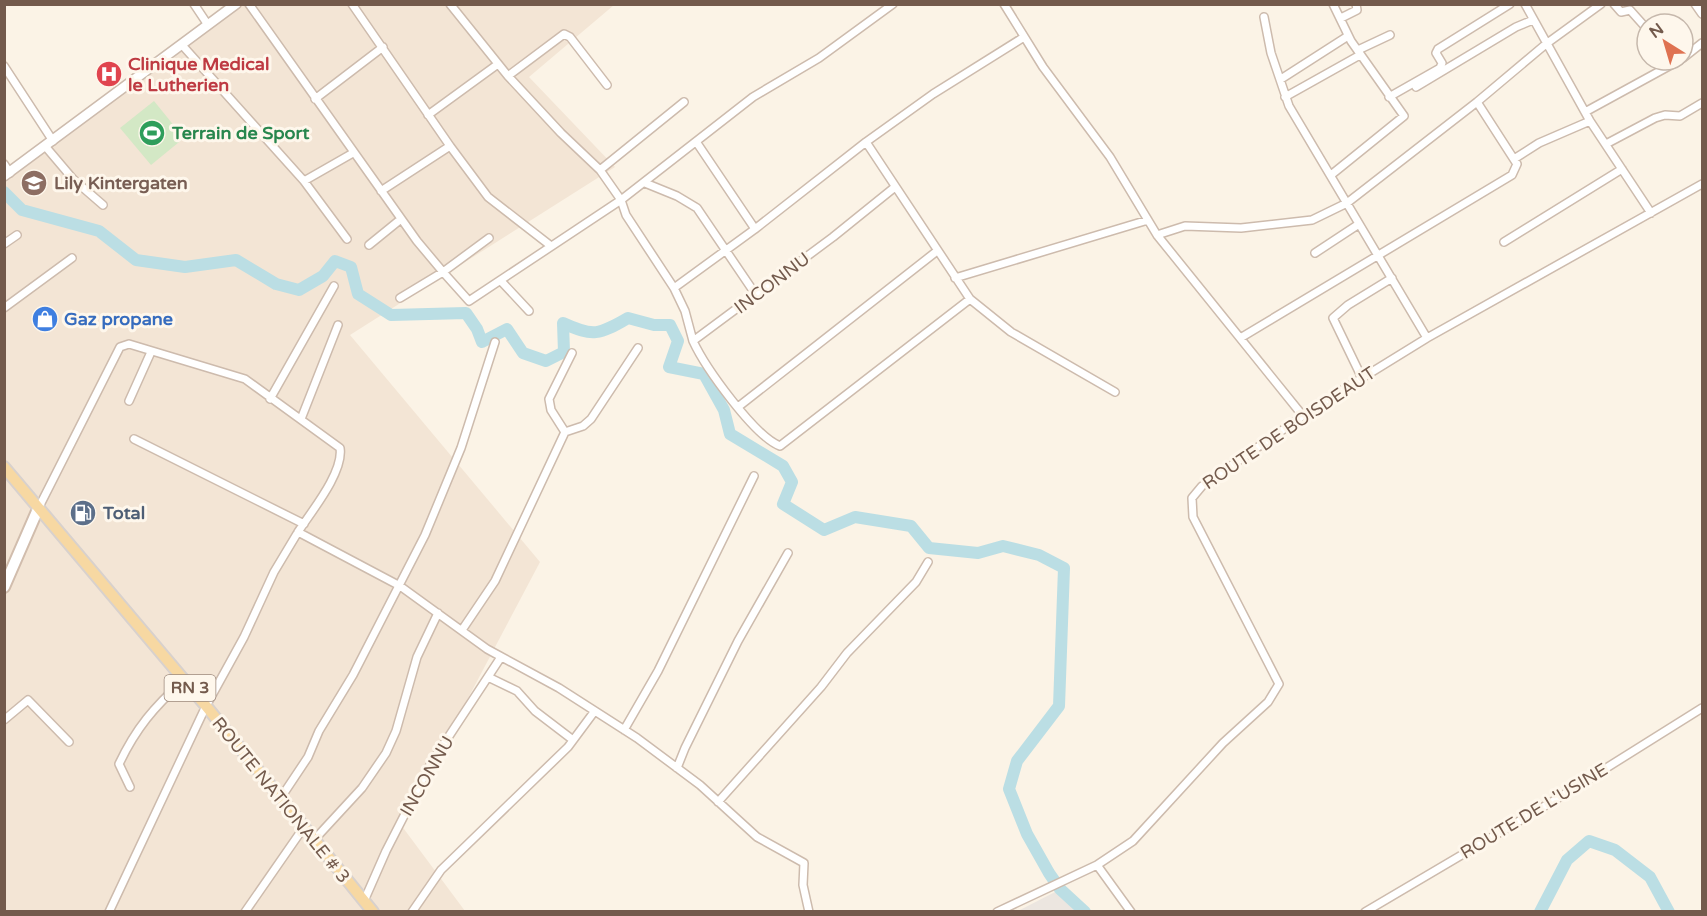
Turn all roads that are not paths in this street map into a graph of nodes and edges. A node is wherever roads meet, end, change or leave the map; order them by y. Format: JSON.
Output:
{"nodes":[{"id":1,"x":194,"y":4,"type":"edge"},
{"id":2,"x":236,"y":4,"type":"edge"},
{"id":3,"x":249,"y":4,"type":"edge"},
{"id":4,"x":352,"y":4,"type":"edge"},
{"id":5,"x":450,"y":4,"type":"edge"},
{"id":6,"x":893,"y":4,"type":"edge"},
{"id":7,"x":1004,"y":4,"type":"edge"},
{"id":8,"x":1333,"y":4,"type":"edge"},
{"id":9,"x":1356,"y":4,"type":"edge"},
{"id":10,"x":1510,"y":4,"type":"edge"},
{"id":11,"x":1525,"y":4,"type":"edge"},
{"id":12,"x":1601,"y":4,"type":"edge"},
{"id":13,"x":1614,"y":4,"type":"edge"},
{"id":14,"x":1695,"y":4,"type":"edge"},
{"id":15,"x":1592,"y":7,"type":"edge"},
{"id":16,"x":1702,"y":14,"type":"edge"},
{"id":17,"x":1635,"y":15,"type":"edge"},
{"id":18,"x":1264,"y":17,"type":"dead end"},
{"id":19,"x":1341,"y":18,"type":"junction"},
{"id":20,"x":1533,"y":20,"type":"junction"},
{"id":21,"x":208,"y":25,"type":"junction"},
{"id":22,"x":1389,"y":35,"type":"dead end"},
{"id":23,"x":1348,"y":36,"type":"junction"},
{"id":24,"x":1024,"y":37,"type":"junction"},
{"id":25,"x":1546,"y":44,"type":"junction"},
{"id":26,"x":182,"y":45,"type":"junction"},
{"id":27,"x":383,"y":47,"type":"junction"},
{"id":28,"x":1359,"y":52,"type":"junction"},
{"id":29,"x":498,"y":64,"type":"junction"},
{"id":30,"x":4,"y":66,"type":"edge"},
{"id":31,"x":1657,"y":72,"type":"edge"},
{"id":32,"x":508,"y":76,"type":"junction"},
{"id":33,"x":1281,"y":80,"type":"junction"},
{"id":34,"x":607,"y":85,"type":"dead end"},
{"id":35,"x":1285,"y":97,"type":"junction"},
{"id":36,"x":315,"y":99,"type":"junction"},
{"id":37,"x":1390,"y":99,"type":"junction"},
{"id":38,"x":684,"y":102,"type":"dead end"},
{"id":39,"x":1477,"y":102,"type":"junction"},
{"id":40,"x":1702,"y":103,"type":"edge"},
{"id":41,"x":1585,"y":112,"type":"junction"},
{"id":42,"x":428,"y":115,"type":"junction"},
{"id":43,"x":1590,"y":121,"type":"junction"},
{"id":44,"x":866,"y":142,"type":"junction"},
{"id":45,"x":49,"y":143,"type":"junction"},
{"id":46,"x":697,"y":143,"type":"junction"},
{"id":47,"x":1606,"y":144,"type":"junction"},
{"id":48,"x":450,"y":146,"type":"junction"},
{"id":49,"x":353,"y":153,"type":"junction"},
{"id":50,"x":1514,"y":159,"type":"junction"},
{"id":51,"x":4,"y":164,"type":"edge"},
{"id":52,"x":1622,"y":169,"type":"junction"},
{"id":53,"x":600,"y":170,"type":"junction"},
{"id":54,"x":7,"y":175,"type":"edge"},
{"id":55,"x":1330,"y":175,"type":"junction"},
{"id":56,"x":304,"y":181,"type":"junction"},
{"id":57,"x":645,"y":183,"type":"junction"},
{"id":58,"x":1702,"y":184,"type":"edge"},
{"id":59,"x":895,"y":187,"type":"junction"},
{"id":60,"x":381,"y":191,"type":"junction"},
{"id":61,"x":621,"y":200,"type":"junction"},
{"id":62,"x":1347,"y":203,"type":"junction"},
{"id":63,"x":103,"y":206,"type":"dead end"},
{"id":64,"x":1651,"y":213,"type":"junction"},
{"id":65,"x":401,"y":219,"type":"junction"},
{"id":66,"x":1148,"y":220,"type":"junction"},
{"id":67,"x":1359,"y":224,"type":"junction"},
{"id":68,"x":755,"y":229,"type":"junction"},
{"id":69,"x":17,"y":235,"type":"dead end"},
{"id":70,"x":1157,"y":235,"type":"junction"},
{"id":71,"x":489,"y":238,"type":"dead end"},
{"id":72,"x":347,"y":239,"type":"dead end"},
{"id":73,"x":1504,"y":242,"type":"dead end"},
{"id":74,"x":4,"y":244,"type":"edge"},
{"id":75,"x":369,"y":245,"type":"dead end"},
{"id":76,"x":551,"y":246,"type":"junction"},
{"id":77,"x":726,"y":250,"type":"junction"},
{"id":78,"x":937,"y":251,"type":"junction"},
{"id":79,"x":1315,"y":253,"type":"dead end"},
{"id":80,"x":1378,"y":254,"type":"junction"},
{"id":81,"x":72,"y":258,"type":"dead end"},
{"id":82,"x":443,"y":272,"type":"junction"},
{"id":83,"x":955,"y":278,"type":"junction"},
{"id":84,"x":1392,"y":278,"type":"junction"},
{"id":85,"x":501,"y":281,"type":"junction"},
{"id":86,"x":334,"y":286,"type":"dead end"},
{"id":87,"x":674,"y":288,"type":"junction"},
{"id":88,"x":756,"y":295,"type":"junction"},
{"id":89,"x":400,"y":298,"type":"dead end"},
{"id":90,"x":970,"y":299,"type":"junction"},
{"id":91,"x":4,"y":308,"type":"edge"},
{"id":92,"x":529,"y":311,"type":"dead end"},
{"id":93,"x":338,"y":324,"type":"dead end"},
{"id":94,"x":1242,"y":338,"type":"junction"},
{"id":95,"x":1427,"y":338,"type":"junction"},
{"id":96,"x":693,"y":341,"type":"junction"},
{"id":97,"x":495,"y":342,"type":"dead end"},
{"id":98,"x":638,"y":348,"type":"dead end"},
{"id":99,"x":151,"y":352,"type":"junction"},
{"id":100,"x":573,"y":353,"type":"dead end"},
{"id":101,"x":1362,"y":378,"type":"junction"},
{"id":102,"x":1115,"y":392,"type":"dead end"},
{"id":103,"x":270,"y":399,"type":"junction"},
{"id":104,"x":129,"y":401,"type":"dead end"},
{"id":105,"x":738,"y":407,"type":"junction"},
{"id":106,"x":1303,"y":416,"type":"junction"},
{"id":107,"x":301,"y":419,"type":"junction"},
{"id":108,"x":565,"y":432,"type":"junction"},
{"id":109,"x":135,"y":439,"type":"dead end"},
{"id":110,"x":4,"y":467,"type":"edge"},
{"id":111,"x":754,"y":476,"type":"dead end"},
{"id":112,"x":38,"y":508,"type":"junction"},
{"id":113,"x":304,"y":524,"type":"junction"},
{"id":114,"x":298,"y":532,"type":"junction"},
{"id":115,"x":788,"y":553,"type":"dead end"},
{"id":116,"x":928,"y":562,"type":"dead end"},
{"id":117,"x":400,"y":586,"type":"junction"},
{"id":118,"x":4,"y":587,"type":"edge"},
{"id":119,"x":438,"y":613,"type":"junction"},
{"id":120,"x":462,"y":630,"type":"junction"},
{"id":121,"x":501,"y":657,"type":"junction"},
{"id":122,"x":488,"y":677,"type":"junction"},
{"id":123,"x":184,"y":680,"type":"junction"},
{"id":124,"x":206,"y":706,"type":"junction"},
{"id":125,"x":1702,"y":708,"type":"edge"},
{"id":126,"x":594,"y":712,"type":"junction"},
{"id":127,"x":4,"y":720,"type":"edge"},
{"id":128,"x":624,"y":730,"type":"junction"},
{"id":129,"x":573,"y":740,"type":"junction"},
{"id":130,"x":69,"y":742,"type":"dead end"},
{"id":131,"x":677,"y":768,"type":"junction"},
{"id":132,"x":130,"y":787,"type":"dead end"},
{"id":133,"x":280,"y":799,"type":"junction"},
{"id":134,"x":718,"y":802,"type":"junction"},
{"id":135,"x":304,"y":827,"type":"junction"},
{"id":136,"x":314,"y":840,"type":"junction"},
{"id":137,"x":1097,"y":865,"type":"junction"},
{"id":138,"x":364,"y":901,"type":"junction"},
{"id":139,"x":109,"y":912,"type":"edge"},
{"id":140,"x":245,"y":912,"type":"edge"},
{"id":141,"x":373,"y":912,"type":"edge"},
{"id":142,"x":412,"y":912,"type":"edge"},
{"id":143,"x":809,"y":912,"type":"edge"},
{"id":144,"x":997,"y":912,"type":"edge"},
{"id":145,"x":1131,"y":912,"type":"edge"},
{"id":146,"x":1365,"y":912,"type":"edge"}],
"edges":[{"from":1,"to":21,"type":"street"},
{"from":2,"to":21,"type":"street"},
{"from":3,"to":36,"type":"street"},
{"from":4,"to":27,"type":"street"},
{"from":5,"to":29,"type":"street"},
{"from":6,"to":46,"type":"street"},
{"from":7,"to":24,"type":"street"},
{"from":8,"to":19,"type":"street"},
{"from":9,"to":19,"type":"street"},
{"from":10,"to":37,"type":"street"},
{"from":11,"to":20,"type":"street"},
{"from":12,"to":15,"type":"street"},
{"from":13,"to":17,"type":"street"},
{"from":14,"to":16,"type":"street"},
{"from":15,"to":25,"type":"street"},
{"from":18,"to":33,"type":"street"},
{"from":19,"to":23,"type":"street"},
{"from":20,"to":25,"type":"street"},
{"from":20,"to":37,"type":"street"},
{"from":21,"to":26,"type":"street"},
{"from":22,"to":28,"type":"street"},
{"from":23,"to":28,"type":"street"},
{"from":23,"to":33,"type":"street"},
{"from":24,"to":44,"type":"street"},
{"from":24,"to":66,"type":"street"},
{"from":25,"to":39,"type":"street"},
{"from":25,"to":41,"type":"street"},
{"from":26,"to":45,"type":"street"},
{"from":26,"to":56,"type":"street"},
{"from":27,"to":36,"type":"street"},
{"from":27,"to":42,"type":"street"},
{"from":28,"to":35,"type":"street"},
{"from":28,"to":37,"type":"street"},
{"from":29,"to":32,"type":"street"},
{"from":29,"to":42,"type":"street"},
{"from":30,"to":45,"type":"street"},
{"from":31,"to":41,"type":"street"},
{"from":32,"to":34,"type":"street"},
{"from":32,"to":53,"type":"street"},
{"from":33,"to":35,"type":"street"},
{"from":35,"to":55,"type":"street"},
{"from":36,"to":49,"type":"street"},
{"from":37,"to":55,"type":"street"},
{"from":38,"to":53,"type":"street"},
{"from":39,"to":50,"type":"street"},
{"from":39,"to":62,"type":"street"},
{"from":40,"to":47,"type":"street"},
{"from":41,"to":43,"type":"street"},
{"from":42,"to":48,"type":"street"},
{"from":43,"to":47,"type":"street"},
{"from":43,"to":50,"type":"street"},
{"from":44,"to":59,"type":"street"},
{"from":44,"to":68,"type":"street"},
{"from":45,"to":54,"type":"street"},
{"from":45,"to":63,"type":"street"},
{"from":46,"to":57,"type":"street"},
{"from":46,"to":68,"type":"street"},
{"from":47,"to":52,"type":"street"},
{"from":48,"to":60,"type":"street"},
{"from":48,"to":76,"type":"street"},
{"from":49,"to":56,"type":"street"},
{"from":49,"to":60,"type":"street"},
{"from":50,"to":80,"type":"street"},
{"from":51,"to":54,"type":"street"},
{"from":52,"to":64,"type":"street"},
{"from":52,"to":73,"type":"street"},
{"from":53,"to":61,"type":"street"},
{"from":55,"to":62,"type":"street"},
{"from":56,"to":72,"type":"street"},
{"from":57,"to":61,"type":"street"},
{"from":57,"to":77,"type":"street"},
{"from":58,"to":64,"type":"street","name":"ROUTE DE BOISDEAUT"},
{"from":59,"to":78,"type":"street"},
{"from":59,"to":88,"type":"street","name":"INCONNU"},
{"from":60,"to":65,"type":"street"},
{"from":61,"to":76,"type":"street"},
{"from":61,"to":87,"type":"street"},
{"from":62,"to":67,"type":"street"},
{"from":62,"to":70,"type":"street"},
{"from":64,"to":95,"type":"street","name":"ROUTE DE BOISDEAUT"},
{"from":65,"to":75,"type":"street"},
{"from":65,"to":82,"type":"street"},
{"from":66,"to":70,"type":"street"},
{"from":66,"to":83,"type":"street"},
{"from":67,"to":79,"type":"street"},
{"from":67,"to":80,"type":"street"},
{"from":68,"to":77,"type":"street"},
{"from":69,"to":74,"type":"street"},
{"from":70,"to":94,"type":"street"},
{"from":71,"to":82,"type":"street"},
{"from":76,"to":85,"type":"street"},
{"from":77,"to":87,"type":"street"},
{"from":77,"to":88,"type":"street"},
{"from":78,"to":83,"type":"street"},
{"from":78,"to":105,"type":"street"},
{"from":80,"to":84,"type":"street"},
{"from":80,"to":94,"type":"street"},
{"from":81,"to":91,"type":"street"},
{"from":82,"to":85,"type":"street"},
{"from":82,"to":89,"type":"street"},
{"from":83,"to":90,"type":"street"},
{"from":84,"to":95,"type":"street"},
{"from":84,"to":101,"type":"street"},
{"from":85,"to":92,"type":"street"},
{"from":86,"to":103,"type":"street"},
{"from":87,"to":96,"type":"street"},
{"from":88,"to":96,"type":"street","name":"INCONNU"},
{"from":90,"to":102,"type":"street"},
{"from":90,"to":105,"type":"street"},
{"from":93,"to":107,"type":"street"},
{"from":94,"to":106,"type":"street"},
{"from":95,"to":101,"type":"street","name":"ROUTE DE BOISDEAUT"},
{"from":96,"to":105,"type":"street"},
{"from":97,"to":117,"type":"street"},
{"from":98,"to":108,"type":"street"},
{"from":99,"to":103,"type":"street"},
{"from":99,"to":104,"type":"street"},
{"from":99,"to":112,"type":"street"},
{"from":100,"to":108,"type":"street"},
{"from":101,"to":106,"type":"street","name":"ROUTE DE BOISDEAUT"},
{"from":103,"to":107,"type":"street"},
{"from":106,"to":137,"type":"street","name":"ROUTE DE BOISDEAUT"},
{"from":107,"to":113,"type":"street"},
{"from":108,"to":120,"type":"street"},
{"from":109,"to":113,"type":"street"},
{"from":110,"to":112,"type":"main road","name":"ROUTE NATIONALE # 3","number":"RN 3"},
{"from":111,"to":128,"type":"street"},
{"from":112,"to":118,"type":"main road"},
{"from":112,"to":123,"type":"main road","name":"ROUTE NATIONALE # 3","number":"RN 3"},
{"from":113,"to":114,"type":"street"},
{"from":114,"to":117,"type":"street"},
{"from":114,"to":124,"type":"street"},
{"from":115,"to":131,"type":"street"},
{"from":116,"to":134,"type":"street"},
{"from":117,"to":119,"type":"street"},
{"from":117,"to":133,"type":"street"},
{"from":119,"to":120,"type":"street"},
{"from":119,"to":136,"type":"street"},
{"from":120,"to":121,"type":"street"},
{"from":121,"to":122,"type":"street","name":"INCONNU"},
{"from":121,"to":126,"type":"street"},
{"from":122,"to":129,"type":"street"},
{"from":122,"to":138,"type":"street","name":"INCONNU"},
{"from":123,"to":124,"type":"main road","name":"ROUTE NATIONALE # 3","number":"RN 3"},
{"from":123,"to":132,"type":"street"},
{"from":124,"to":133,"type":"main road","name":"ROUTE NATIONALE # 3","number":"RN 3"},
{"from":124,"to":139,"type":"street"},
{"from":125,"to":146,"type":"street","name":"ROUTE DE L'USINE"},
{"from":126,"to":128,"type":"street"},
{"from":126,"to":129,"type":"street"},
{"from":127,"to":130,"type":"street"},
{"from":128,"to":131,"type":"street"},
{"from":129,"to":142,"type":"street"},
{"from":131,"to":134,"type":"street"},
{"from":133,"to":135,"type":"main road","name":"ROUTE NATIONALE # 3","number":"RN 3"},
{"from":134,"to":143,"type":"street"},
{"from":135,"to":136,"type":"main road","name":"ROUTE NATIONALE # 3","number":"RN 3"},
{"from":135,"to":140,"type":"street"},
{"from":136,"to":138,"type":"main road","name":"ROUTE NATIONALE # 3","number":"RN 3"},
{"from":137,"to":144,"type":"street","name":"ROUTE DE BOISDEAUT"},
{"from":137,"to":145,"type":"street"},
{"from":138,"to":141,"type":"main road","name":"ROUTE NATIONALE # 3","number":"RN 3"}]}
